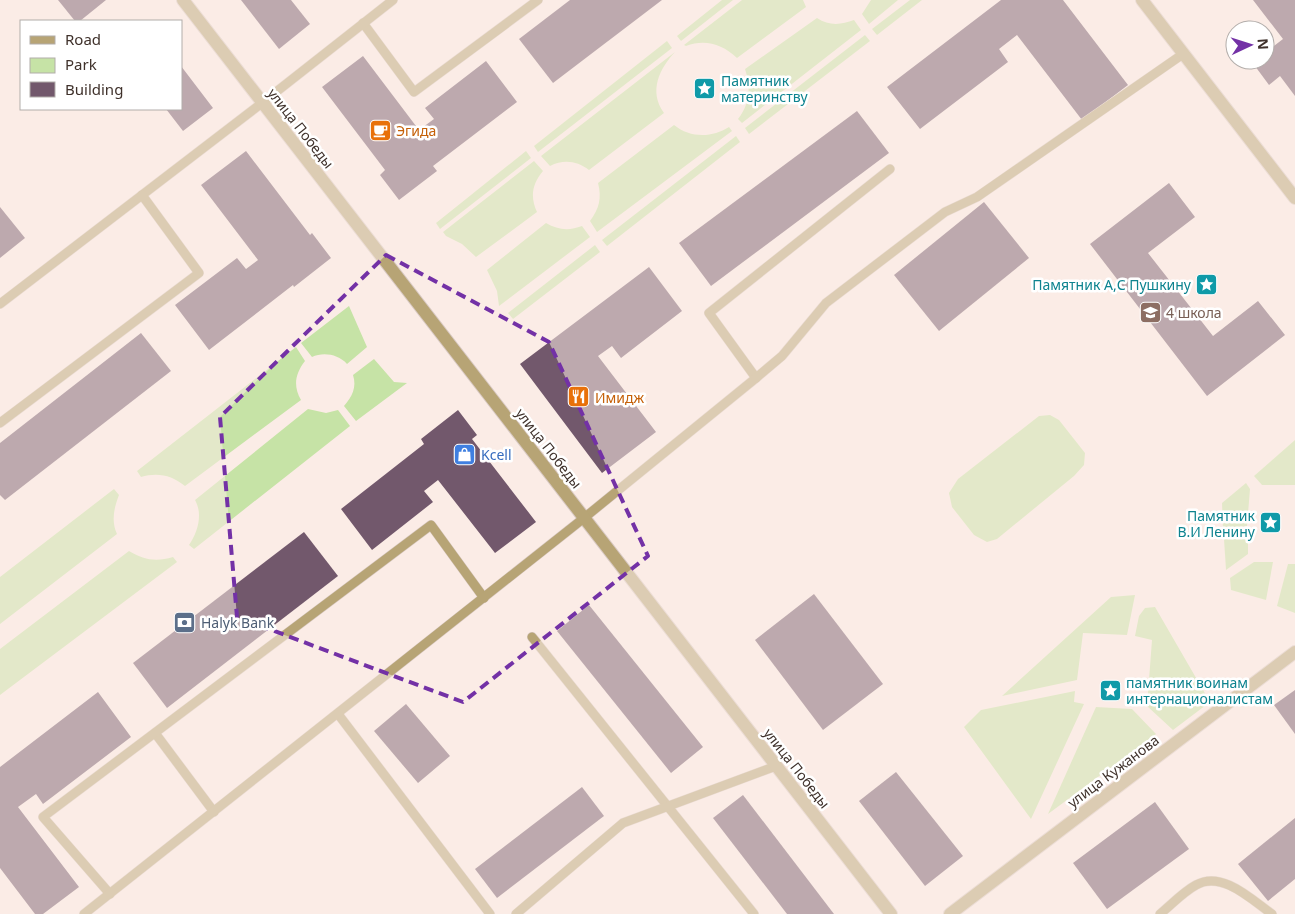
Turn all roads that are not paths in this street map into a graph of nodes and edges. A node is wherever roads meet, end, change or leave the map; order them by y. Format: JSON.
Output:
{"nodes":[{"id":1,"x":183,"y":0,"type":"edge"},
{"id":2,"x":393,"y":0,"type":"edge"},
{"id":3,"x":538,"y":0,"type":"edge"},
{"id":4,"x":1142,"y":0,"type":"edge"},
{"id":5,"x":363,"y":23,"type":"junction"},
{"id":6,"x":1183,"y":54,"type":"junction"},
{"id":7,"x":262,"y":102,"type":"junction"},
{"id":8,"x":890,"y":169,"type":"dead end"},
{"id":9,"x":142,"y":195,"type":"junction"},
{"id":10,"x":1295,"y":198,"type":"edge"},
{"id":11,"x":0,"y":304,"type":"edge"},
{"id":12,"x":756,"y":378,"type":"junction"},
{"id":13,"x":0,"y":423,"type":"edge"},
{"id":14,"x":584,"y":518,"type":"junction"},
{"id":15,"x":484,"y":598,"type":"junction"},
{"id":16,"x":532,"y":636,"type":"dead end"},
{"id":17,"x":1295,"y":652,"type":"edge"},
{"id":18,"x":338,"y":714,"type":"junction"},
{"id":19,"x":155,"y":733,"type":"junction"},
{"id":20,"x":776,"y":766,"type":"junction"},
{"id":21,"x":668,"y":807,"type":"junction"},
{"id":22,"x":214,"y":812,"type":"junction"},
{"id":23,"x":110,"y":894,"type":"junction"},
{"id":24,"x":84,"y":914,"type":"edge"},
{"id":25,"x":490,"y":914,"type":"edge"},
{"id":26,"x":516,"y":914,"type":"edge"},
{"id":27,"x":754,"y":914,"type":"edge"},
{"id":28,"x":891,"y":914,"type":"edge"},
{"id":29,"x":950,"y":914,"type":"edge"},
{"id":30,"x":1160,"y":914,"type":"edge"},
{"id":31,"x":1272,"y":914,"type":"edge"}],
"edges":[{"from":1,"to":7,"type":"street","name":"улица Победы"},
{"from":2,"to":5,"type":"lane"},
{"from":3,"to":5,"type":"lane"},
{"from":4,"to":6,"type":"street"},
{"from":5,"to":7,"type":"lane"},
{"from":6,"to":10,"type":"street"},
{"from":6,"to":12,"type":"lane"},
{"from":7,"to":9,"type":"lane"},
{"from":7,"to":14,"type":"street","name":"улица Победы"},
{"from":8,"to":12,"type":"lane"},
{"from":9,"to":11,"type":"lane"},
{"from":9,"to":13,"type":"lane"},
{"from":12,"to":14,"type":"lane"},
{"from":14,"to":15,"type":"lane"},
{"from":14,"to":20,"type":"street","name":"улица Победы"},
{"from":15,"to":18,"type":"lane"},
{"from":15,"to":19,"type":"lane"},
{"from":16,"to":21,"type":"lane"},
{"from":17,"to":29,"type":"street","name":"улица Кужанова"},
{"from":18,"to":22,"type":"lane"},
{"from":18,"to":25,"type":"lane"},
{"from":19,"to":22,"type":"lane"},
{"from":19,"to":23,"type":"lane"},
{"from":20,"to":21,"type":"lane"},
{"from":20,"to":28,"type":"street","name":"улица Победы"},
{"from":21,"to":26,"type":"lane"},
{"from":21,"to":27,"type":"lane"},
{"from":22,"to":23,"type":"lane"},
{"from":23,"to":24,"type":"lane"},
{"from":30,"to":31,"type":"lane"}]}
